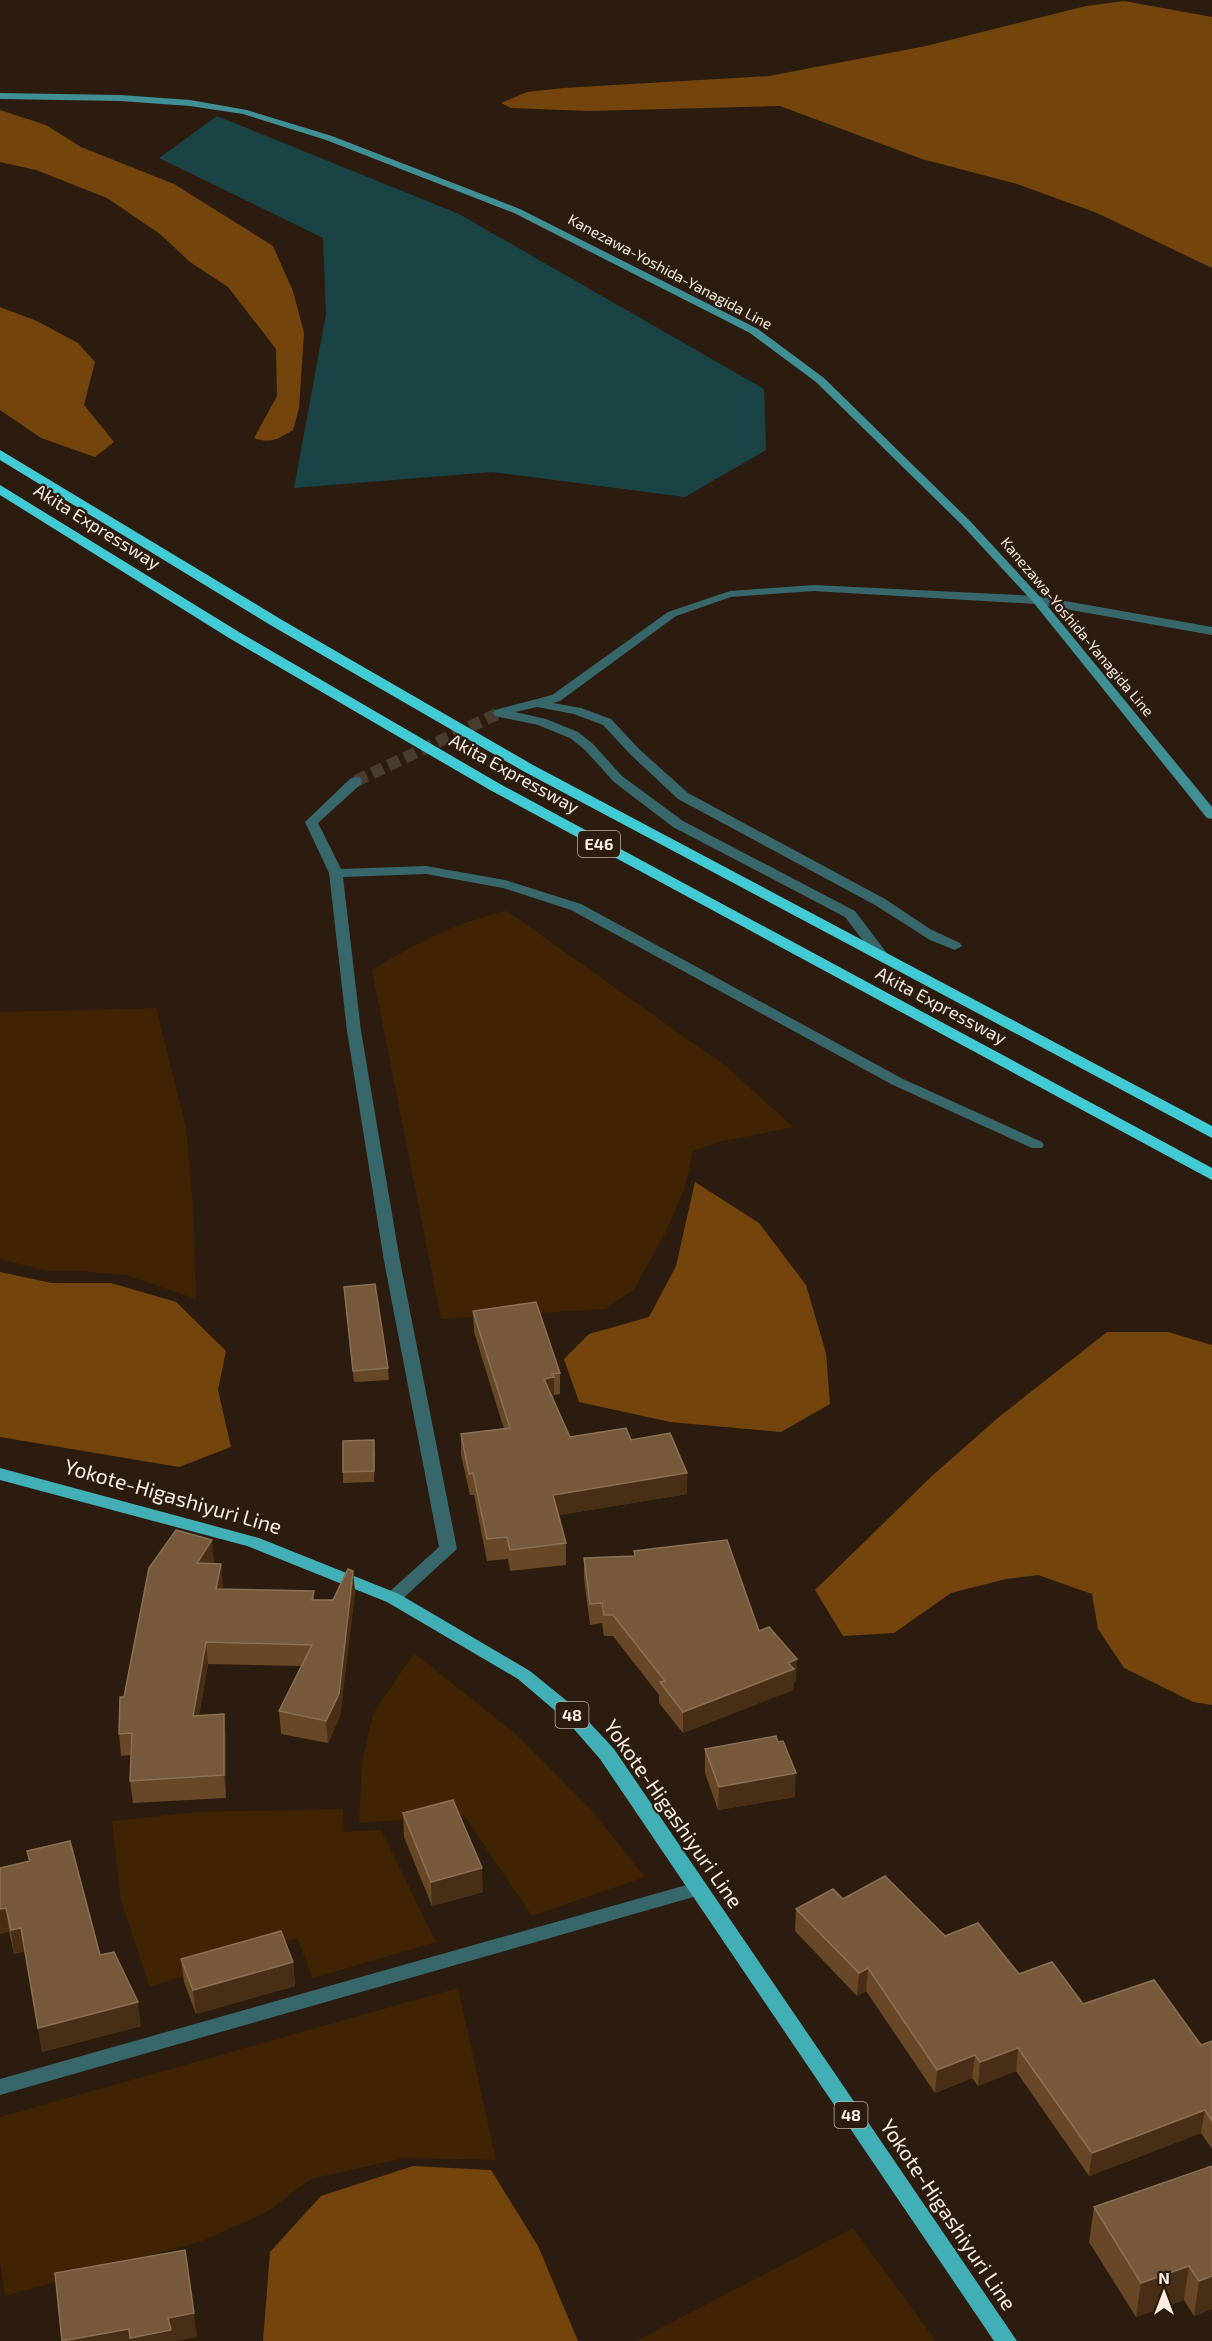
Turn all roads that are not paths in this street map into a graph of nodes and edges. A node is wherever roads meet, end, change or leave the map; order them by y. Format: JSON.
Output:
{"nodes":[{"id":1,"x":0,"y":96,"type":"edge"},
{"id":2,"x":0,"y":454,"type":"edge"},
{"id":3,"x":0,"y":489,"type":"edge"},
{"id":4,"x":1037,"y":600,"type":"junction"},
{"id":5,"x":1212,"y":631,"type":"edge"},
{"id":6,"x":538,"y":703,"type":"junction"},
{"id":7,"x":356,"y":781,"type":"tunnel mouth"},
{"id":8,"x":1212,"y":815,"type":"edge"},
{"id":9,"x":336,"y":873,"type":"junction"},
{"id":10,"x":955,"y":946,"type":"dead end"},
{"id":11,"x":882,"y":956,"type":"junction"},
{"id":12,"x":1212,"y":1133,"type":"edge"},
{"id":13,"x":1037,"y":1145,"type":"dead end"},
{"id":14,"x":1212,"y":1174,"type":"edge"},
{"id":15,"x":0,"y":1474,"type":"edge"},
{"id":16,"x":393,"y":1598,"type":"junction"},
{"id":17,"x":697,"y":1889,"type":"junction"},
{"id":18,"x":0,"y":2087,"type":"edge"},
{"id":19,"x":1006,"y":2341,"type":"edge"}],
"edges":[{"from":1,"to":4,"type":"main road","name":"Kanezawa-Yoshida-Yanagida Line"},
{"from":2,"to":11,"type":"highway","name":"Akita Expressway","number":"E46"},
{"from":3,"to":14,"type":"highway","name":"Akita Expressway","number":"E46"},
{"from":4,"to":5,"type":"street"},
{"from":4,"to":6,"type":"street"},
{"from":4,"to":8,"type":"main road","name":"Kanezawa-Yoshida-Yanagida Line"},
{"from":6,"to":10,"type":"street"},
{"from":6,"to":11,"type":"street"},
{"from":7,"to":9,"type":"street"},
{"from":9,"to":13,"type":"street"},
{"from":9,"to":16,"type":"street"},
{"from":11,"to":12,"type":"highway","name":"Akita Expressway","number":"E46"},
{"from":15,"to":16,"type":"main road","name":"Yokote-Higashiyuri Line","number":"48"},
{"from":16,"to":17,"type":"main road","name":"Yokote-Higashiyuri Line","number":"48"},
{"from":17,"to":18,"type":"street"},
{"from":17,"to":19,"type":"main road","name":"Yokote-Higashiyuri Line","number":"48"}]}
